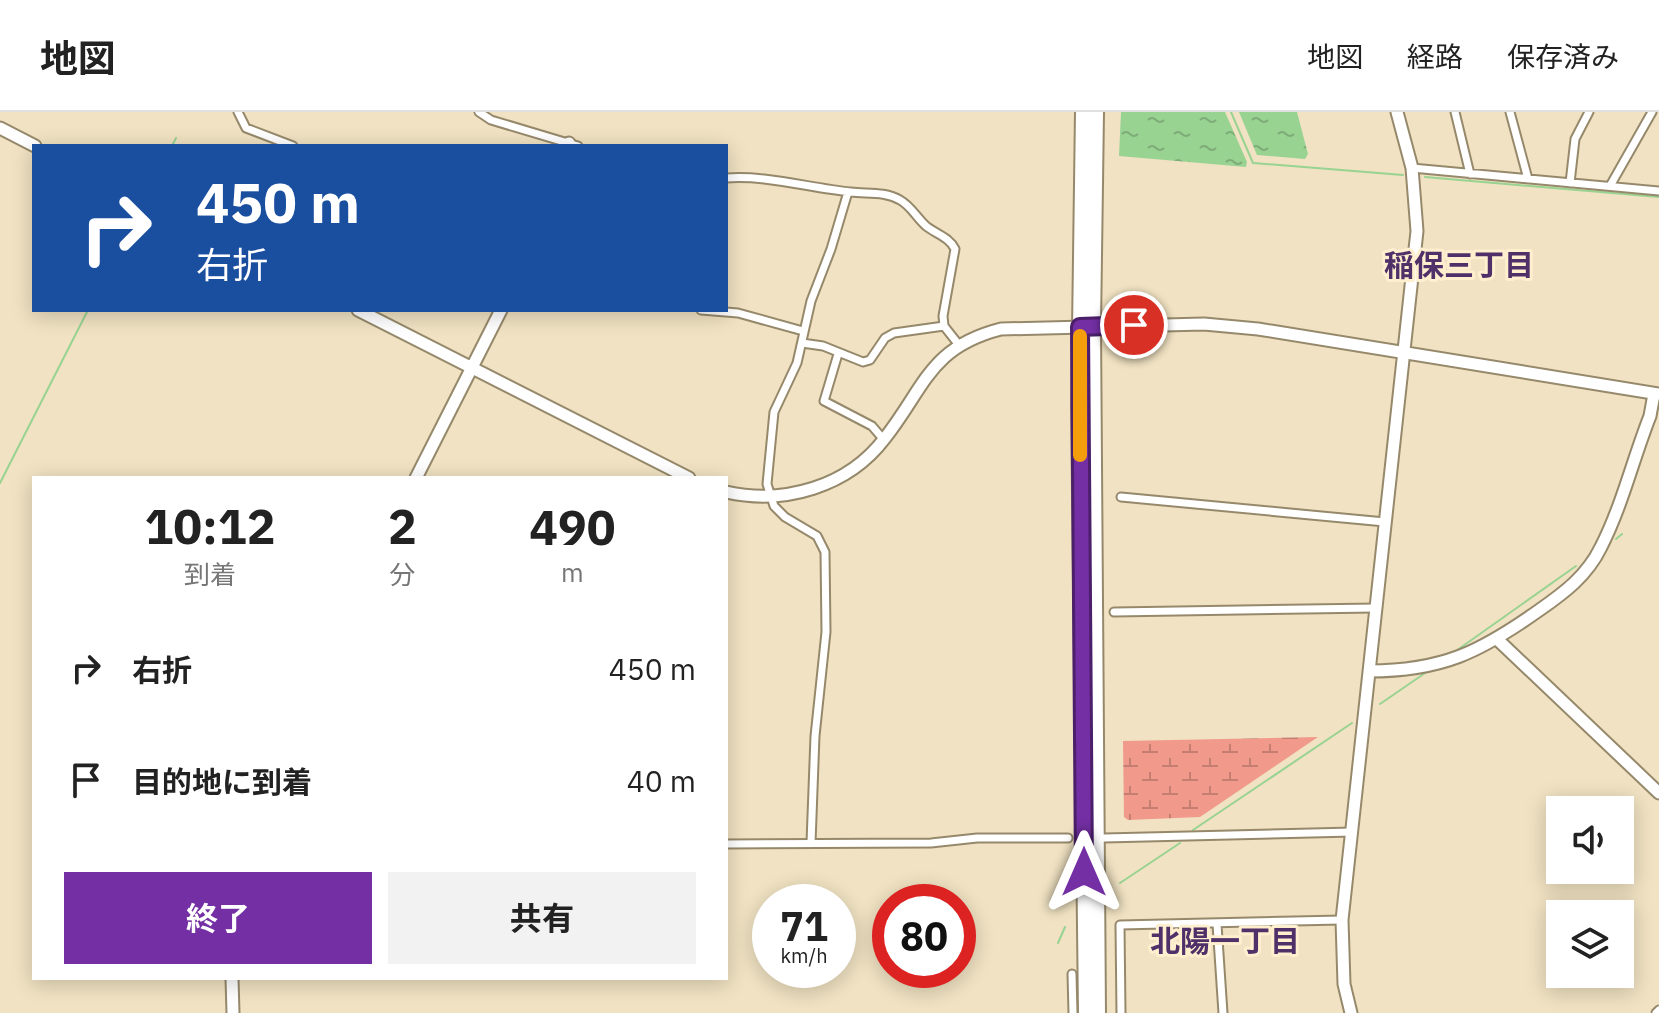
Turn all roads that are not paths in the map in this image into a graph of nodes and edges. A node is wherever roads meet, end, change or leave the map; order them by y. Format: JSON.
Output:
{"nodes":[{"id":1,"x":238,"y":112,"type":"edge"},
{"id":2,"x":479,"y":112,"type":"edge"},
{"id":3,"x":1083,"y":112,"type":"edge"},
{"id":4,"x":1096,"y":112,"type":"edge"},
{"id":5,"x":1397,"y":112,"type":"edge"},
{"id":6,"x":1455,"y":112,"type":"edge"},
{"id":7,"x":1510,"y":112,"type":"edge"},
{"id":8,"x":1589,"y":112,"type":"edge"},
{"id":9,"x":1652,"y":112,"type":"edge"},
{"id":10,"x":0,"y":128,"type":"edge"},
{"id":11,"x":32,"y":144,"type":"edge"},
{"id":12,"x":288,"y":144,"type":"edge"},
{"id":13,"x":569,"y":144,"type":"edge"},
{"id":14,"x":1412,"y":168,"type":"junction"},
{"id":15,"x":1470,"y":174,"type":"junction"},
{"id":16,"x":728,"y":178,"type":"edge"},
{"id":17,"x":1528,"y":179,"type":"junction"},
{"id":18,"x":1570,"y":183,"type":"junction"},
{"id":19,"x":1610,"y":186,"type":"junction"},
{"id":20,"x":1659,"y":191,"type":"edge"},
{"id":21,"x":848,"y":192,"type":"junction"},
{"id":22,"x":362,"y":312,"type":"edge"},
{"id":23,"x":500,"y":312,"type":"edge"},
{"id":24,"x":726,"y":312,"type":"edge"},
{"id":25,"x":944,"y":326,"type":"junction"},
{"id":26,"x":1086,"y":327,"type":"junction"},
{"id":27,"x":803,"y":331,"type":"junction"},
{"id":28,"x":802,"y":343,"type":"junction"},
{"id":29,"x":959,"y":345,"type":"junction"},
{"id":30,"x":1404,"y":353,"type":"junction"},
{"id":31,"x":838,"y":354,"type":"junction"},
{"id":32,"x":472,"y":369,"type":"junction"},
{"id":33,"x":1657,"y":394,"type":"edge"},
{"id":34,"x":884,"y":440,"type":"junction"},
{"id":35,"x":417,"y":476,"type":"edge"},
{"id":36,"x":685,"y":476,"type":"edge"},
{"id":37,"x":728,"y":492,"type":"edge"},
{"id":38,"x":769,"y":497,"type":"junction"},
{"id":39,"x":1121,"y":497,"type":"dead end"},
{"id":40,"x":1385,"y":522,"type":"junction"},
{"id":41,"x":1376,"y":608,"type":"junction"},
{"id":42,"x":1114,"y":612,"type":"dead end"},
{"id":43,"x":1498,"y":640,"type":"junction"},
{"id":44,"x":1369,"y":671,"type":"junction"},
{"id":45,"x":1659,"y":793,"type":"edge"},
{"id":46,"x":1353,"y":832,"type":"junction"},
{"id":47,"x":1068,"y":838,"type":"dead end"},
{"id":48,"x":1104,"y":838,"type":"dead end"},
{"id":49,"x":811,"y":843,"type":"junction"},
{"id":50,"x":728,"y":844,"type":"edge"},
{"id":51,"x":1342,"y":920,"type":"junction"},
{"id":52,"x":1217,"y":924,"type":"junction"},
{"id":53,"x":1072,"y":974,"type":"dead end"},
{"id":54,"x":232,"y":980,"type":"edge"},
{"id":55,"x":233,"y":1013,"type":"edge"},
{"id":56,"x":1073,"y":1013,"type":"edge"},
{"id":57,"x":1086,"y":1013,"type":"edge"},
{"id":58,"x":1098,"y":1013,"type":"edge"},
{"id":59,"x":1121,"y":1013,"type":"edge"},
{"id":60,"x":1223,"y":1013,"type":"edge"},
{"id":61,"x":1351,"y":1013,"type":"edge"}],
"edges":[{"from":1,"to":12,"type":"street"},
{"from":2,"to":13,"type":"street"},
{"from":3,"to":26,"type":"highway"},
{"from":4,"to":26,"type":"highway"},
{"from":5,"to":14,"type":"street"},
{"from":6,"to":15,"type":"street"},
{"from":7,"to":17,"type":"street"},
{"from":8,"to":18,"type":"street"},
{"from":9,"to":19,"type":"street"},
{"from":10,"to":11,"type":"street"},
{"from":14,"to":15,"type":"street"},
{"from":14,"to":30,"type":"street"},
{"from":15,"to":17,"type":"street"},
{"from":16,"to":21,"type":"street"},
{"from":17,"to":18,"type":"street"},
{"from":18,"to":19,"type":"street"},
{"from":19,"to":20,"type":"street"},
{"from":21,"to":25,"type":"street"},
{"from":21,"to":27,"type":"street"},
{"from":22,"to":32,"type":"street"},
{"from":23,"to":32,"type":"street"},
{"from":24,"to":27,"type":"street"},
{"from":25,"to":29,"type":"street"},
{"from":25,"to":31,"type":"street"},
{"from":26,"to":29,"type":"street"},
{"from":26,"to":30,"type":"street"},
{"from":26,"to":57,"type":"highway"},
{"from":26,"to":58,"type":"highway"},
{"from":27,"to":28,"type":"street"},
{"from":28,"to":31,"type":"street"},
{"from":28,"to":38,"type":"street"},
{"from":29,"to":34,"type":"street"},
{"from":30,"to":33,"type":"street"},
{"from":30,"to":40,"type":"street"},
{"from":31,"to":34,"type":"street"},
{"from":32,"to":35,"type":"street"},
{"from":32,"to":36,"type":"street"},
{"from":33,"to":43,"type":"street"},
{"from":34,"to":38,"type":"street"},
{"from":37,"to":38,"type":"street"},
{"from":38,"to":49,"type":"street"},
{"from":39,"to":40,"type":"street"},
{"from":40,"to":41,"type":"street"},
{"from":41,"to":42,"type":"street"},
{"from":41,"to":44,"type":"street"},
{"from":43,"to":44,"type":"street"},
{"from":43,"to":45,"type":"street"},
{"from":44,"to":46,"type":"street"},
{"from":46,"to":48,"type":"street"},
{"from":46,"to":51,"type":"street"},
{"from":47,"to":49,"type":"street"},
{"from":49,"to":50,"type":"street"},
{"from":51,"to":52,"type":"street"},
{"from":51,"to":61,"type":"street"},
{"from":52,"to":59,"type":"street"},
{"from":52,"to":60,"type":"street"},
{"from":53,"to":56,"type":"street"},
{"from":54,"to":55,"type":"street"}]}
